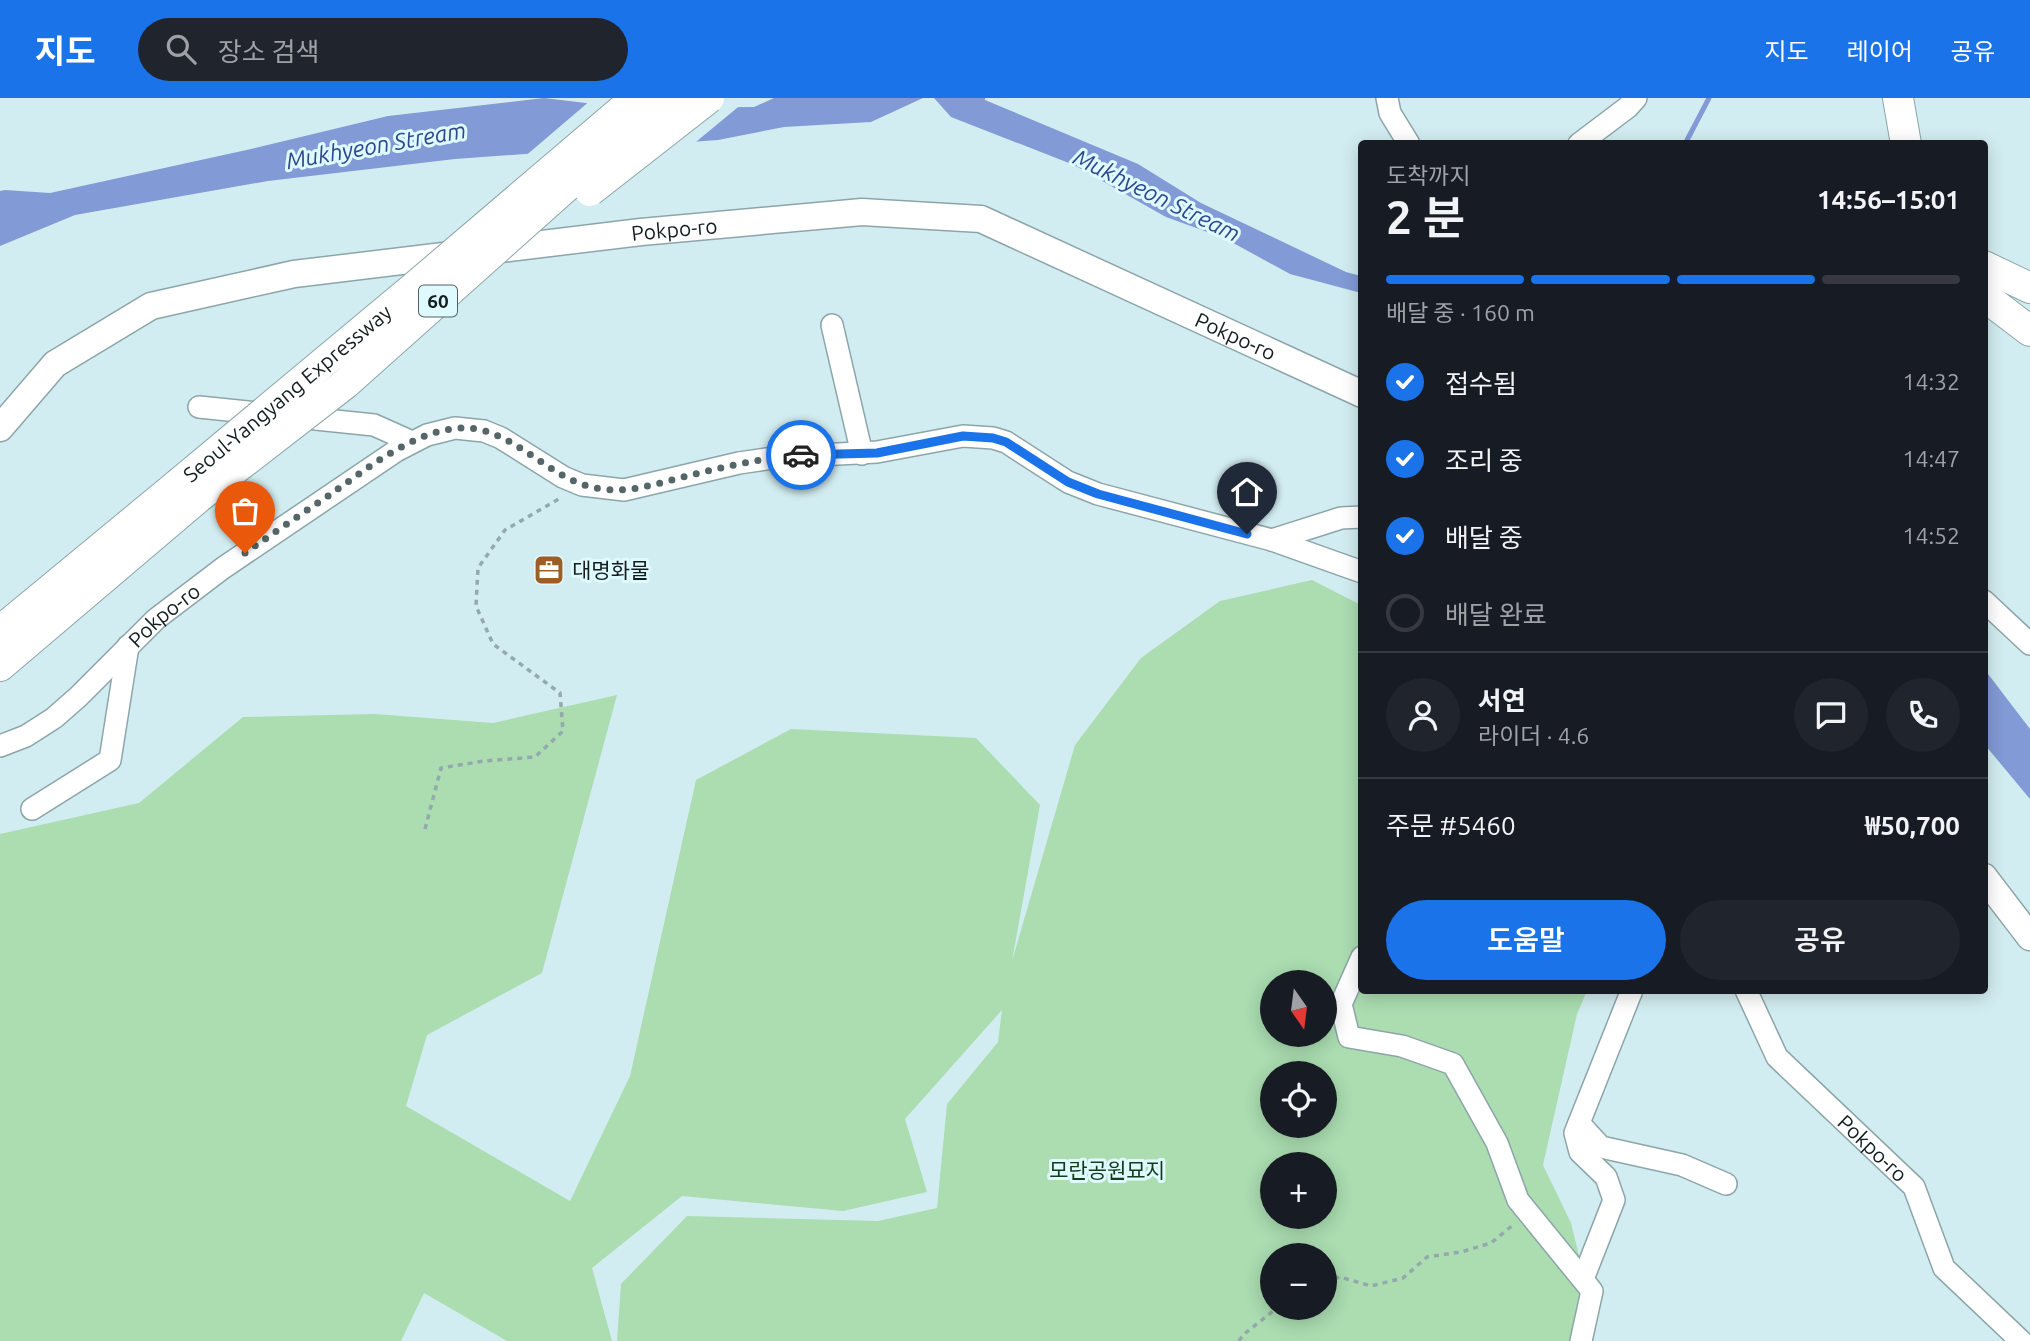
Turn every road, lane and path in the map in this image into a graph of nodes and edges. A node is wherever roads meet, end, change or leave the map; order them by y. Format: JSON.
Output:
{"nodes":[{"id":1,"x":620,"y":98,"type":"edge"},
{"id":2,"x":636,"y":98,"type":"edge"},
{"id":3,"x":670,"y":98,"type":"edge"},
{"id":4,"x":709,"y":98,"type":"edge"},
{"id":5,"x":1387,"y":98,"type":"edge"},
{"id":6,"x":1636,"y":98,"type":"edge"},
{"id":7,"x":1881,"y":98,"type":"edge"},
{"id":8,"x":1898,"y":98,"type":"edge"},
{"id":9,"x":1407,"y":140,"type":"edge"},
{"id":10,"x":1584,"y":140,"type":"edge"},
{"id":11,"x":1884,"y":140,"type":"edge"},
{"id":12,"x":1905,"y":140,"type":"edge"},
{"id":13,"x":1988,"y":268,"type":"edge"},
{"id":14,"x":413,"y":288,"type":"junction"},
{"id":15,"x":2030,"y":288,"type":"edge"},
{"id":16,"x":1988,"y":299,"type":"edge"},
{"id":17,"x":832,"y":325,"type":"dead end"},
{"id":18,"x":2030,"y":331,"type":"edge"},
{"id":19,"x":345,"y":384,"type":"junction"},
{"id":20,"x":1358,"y":392,"type":"edge"},
{"id":21,"x":200,"y":407,"type":"dead end"},
{"id":22,"x":0,"y":428,"type":"edge"},
{"id":23,"x":412,"y":442,"type":"junction"},
{"id":24,"x":862,"y":454,"type":"junction"},
{"id":25,"x":582,"y":485,"type":"junction"},
{"id":26,"x":188,"y":490,"type":"junction"},
{"id":27,"x":1358,"y":517,"type":"edge"},
{"id":28,"x":1272,"y":540,"type":"junction"},
{"id":29,"x":1358,"y":571,"type":"edge"},
{"id":30,"x":1988,"y":605,"type":"edge"},
{"id":31,"x":0,"y":631,"type":"edge"},
{"id":32,"x":2030,"y":643,"type":"edge"},
{"id":33,"x":128,"y":646,"type":"junction"},
{"id":34,"x":0,"y":666,"type":"edge"},
{"id":35,"x":0,"y":746,"type":"edge"},
{"id":36,"x":32,"y":809,"type":"dead end"},
{"id":37,"x":425,"y":829,"type":"dead end"},
{"id":38,"x":1988,"y":882,"type":"edge"},
{"id":39,"x":2030,"y":937,"type":"edge"},
{"id":40,"x":1358,"y":962,"type":"edge"},
{"id":41,"x":1630,"y":994,"type":"edge"},
{"id":42,"x":1748,"y":994,"type":"edge"},
{"id":43,"x":1579,"y":1123,"type":"junction"},
{"id":44,"x":1726,"y":1184,"type":"dead end"},
{"id":45,"x":1529,"y":1213,"type":"junction"},
{"id":46,"x":1337,"y":1278,"type":"edge"},
{"id":47,"x":1583,"y":1279,"type":"junction"},
{"id":48,"x":1262,"y":1320,"type":"edge"},
{"id":49,"x":1239,"y":1341,"type":"edge"},
{"id":50,"x":1581,"y":1341,"type":"edge"},
{"id":51,"x":2021,"y":1341,"type":"edge"}],
"edges":[{"from":1,"to":14,"type":"highway","bridge":true},
{"from":2,"to":14,"type":"highway","name":"Seoul-Yangyang Expressway","number":"60","bridge":true},
{"from":3,"to":19,"type":"highway","name":"Seoul-Yangyang Expressway","number":"60","bridge":true},
{"from":4,"to":19,"type":"highway","bridge":true},
{"from":5,"to":9,"type":"street"},
{"from":6,"to":10,"type":"street"},
{"from":7,"to":11,"type":"highway"},
{"from":8,"to":12,"type":"highway"},
{"from":13,"to":15,"type":"highway"},
{"from":14,"to":26,"type":"highway","name":"Seoul-Yangyang Expressway","number":"60","bridge":true},
{"from":16,"to":18,"type":"highway"},
{"from":17,"to":24,"type":"street"},
{"from":19,"to":26,"type":"highway","name":"Seoul-Yangyang Expressway","number":"60","bridge":true},
{"from":20,"to":22,"type":"main road","name":"Pokpo-ro"},
{"from":21,"to":23,"type":"street"},
{"from":23,"to":25,"type":"street","name":"Pokpo-ro"},
{"from":23,"to":33,"type":"street","name":"Pokpo-ro"},
{"from":24,"to":25,"type":"street","name":"Pokpo-ro"},
{"from":24,"to":28,"type":"street","name":"Pokpo-ro"},
{"from":25,"to":37,"type":"path"},
{"from":26,"to":31,"type":"highway","name":"Seoul-Yangyang Expressway","number":"60"},
{"from":26,"to":34,"type":"highway","name":"Seoul-Yangyang Expressway","number":"60"},
{"from":27,"to":28,"type":"street"},
{"from":28,"to":29,"type":"street","name":"Pokpo-ro"},
{"from":30,"to":32,"type":"street"},
{"from":33,"to":35,"type":"street","name":"Pokpo-ro"},
{"from":33,"to":36,"type":"street"},
{"from":38,"to":39,"type":"main road"},
{"from":40,"to":45,"type":"street"},
{"from":41,"to":43,"type":"street"},
{"from":42,"to":51,"type":"street","name":"Pokpo-ro"},
{"from":43,"to":44,"type":"street"},
{"from":43,"to":47,"type":"street"},
{"from":45,"to":46,"type":"path"},
{"from":45,"to":47,"type":"street"},
{"from":47,"to":50,"type":"street"},
{"from":48,"to":49,"type":"path"}]}
